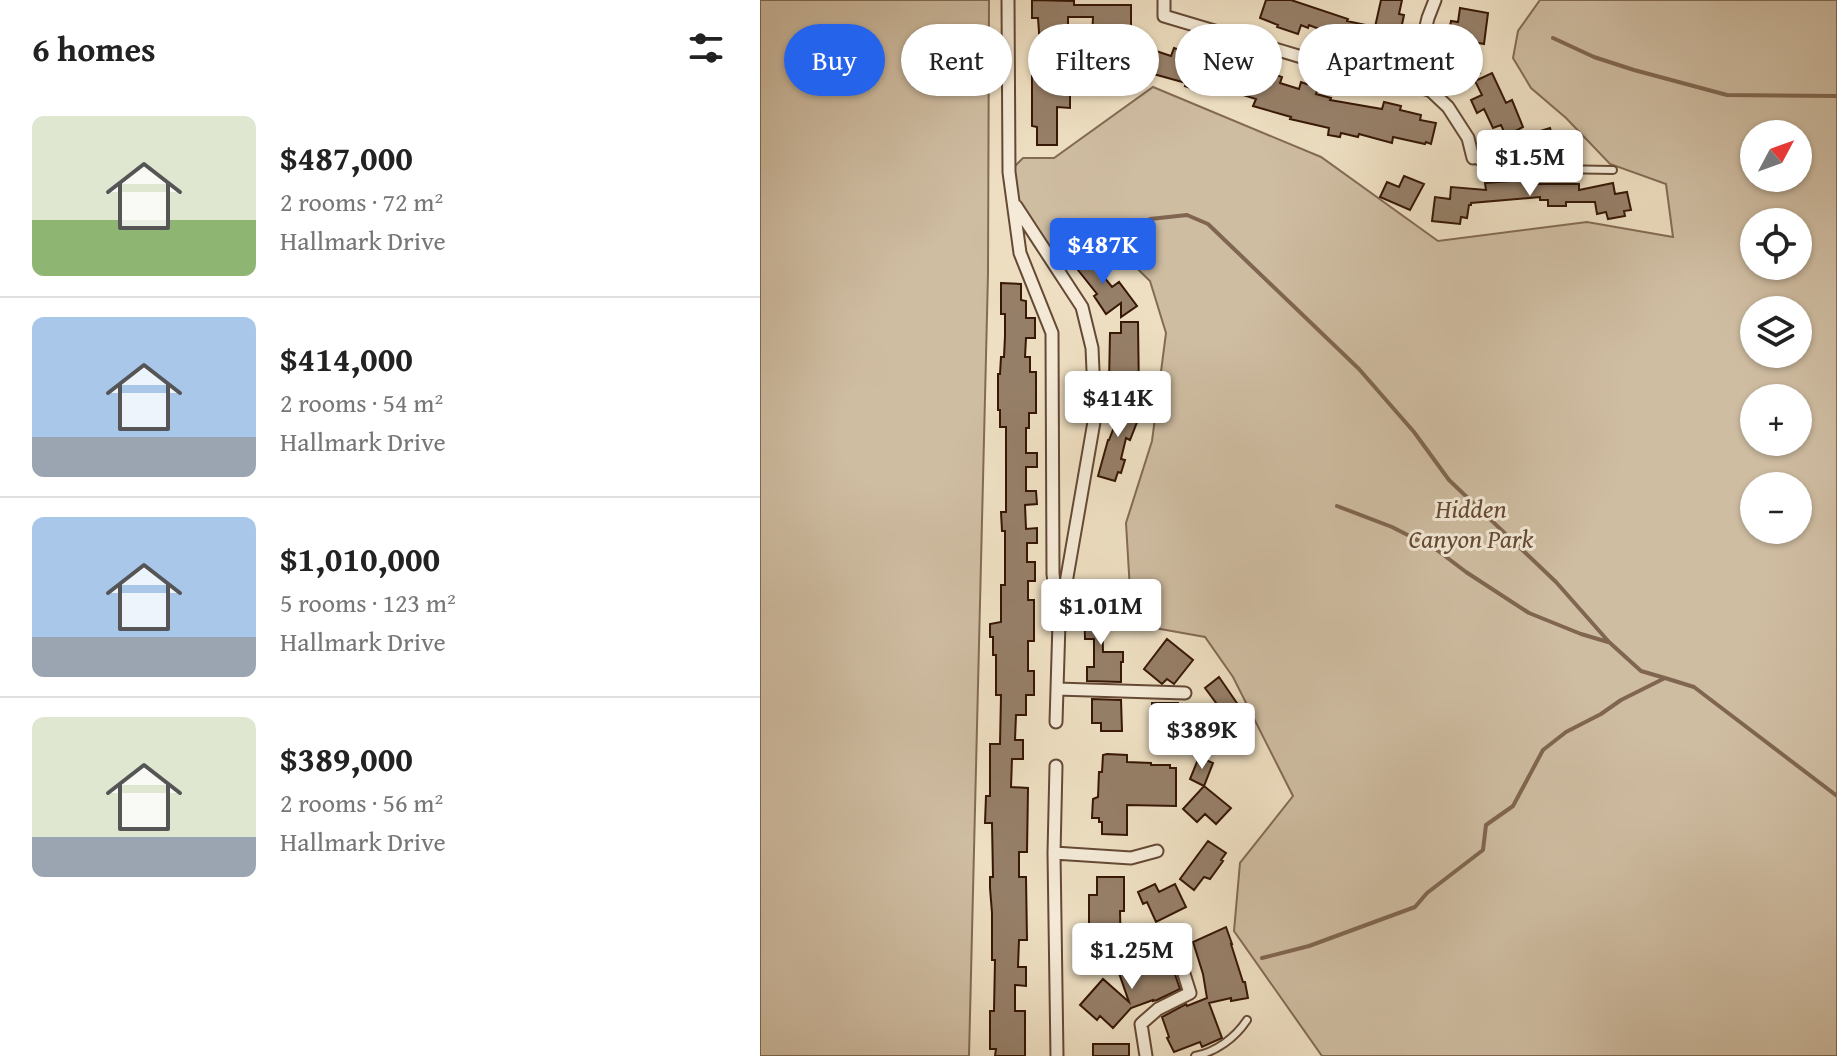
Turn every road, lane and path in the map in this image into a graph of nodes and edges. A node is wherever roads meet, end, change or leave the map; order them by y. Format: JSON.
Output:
{"nodes":[{"id":1,"x":1008,"y":0,"type":"edge"},
{"id":2,"x":1164,"y":0,"type":"edge"},
{"id":3,"x":1435,"y":0,"type":"edge"},
{"id":4,"x":1427,"y":24,"type":"edge"},
{"id":5,"x":1298,"y":56,"type":"edge"},
{"id":6,"x":1436,"y":96,"type":"edge"},
{"id":7,"x":1473,"y":158,"type":"joint"},
{"id":8,"x":1613,"y":170,"type":"dead end"},
{"id":9,"x":1013,"y":201,"type":"junction"},
{"id":10,"x":1059,"y":623,"type":"junction"},
{"id":11,"x":1057,"y":689,"type":"junction"},
{"id":12,"x":1185,"y":693,"type":"dead end"},
{"id":13,"x":1056,"y":722,"type":"dead end"},
{"id":14,"x":1056,"y":766,"type":"dead end"},
{"id":15,"x":1157,"y":851,"type":"dead end"},
{"id":16,"x":1054,"y":853,"type":"junction"},
{"id":17,"x":1179,"y":958,"type":"dead end"},
{"id":18,"x":1247,"y":1020,"type":"dead end"},
{"id":19,"x":1057,"y":1056,"type":"edge"},
{"id":20,"x":1146,"y":1056,"type":"edge"},
{"id":21,"x":1195,"y":1056,"type":"edge"}],
"edges":[{"from":1,"to":9,"type":"street"},
{"from":2,"to":5,"type":"street"},
{"from":3,"to":4,"type":"street"},
{"from":6,"to":7,"type":"street"},
{"from":7,"to":8,"type":"lane"},
{"from":9,"to":10,"type":"street"},
{"from":9,"to":10,"type":"street"},
{"from":10,"to":11,"type":"street"},
{"from":11,"to":12,"type":"street"},
{"from":11,"to":13,"type":"street"},
{"from":14,"to":16,"type":"street"},
{"from":15,"to":16,"type":"street"},
{"from":16,"to":19,"type":"street"},
{"from":17,"to":20,"type":"street"},
{"from":18,"to":21,"type":"lane"}]}
